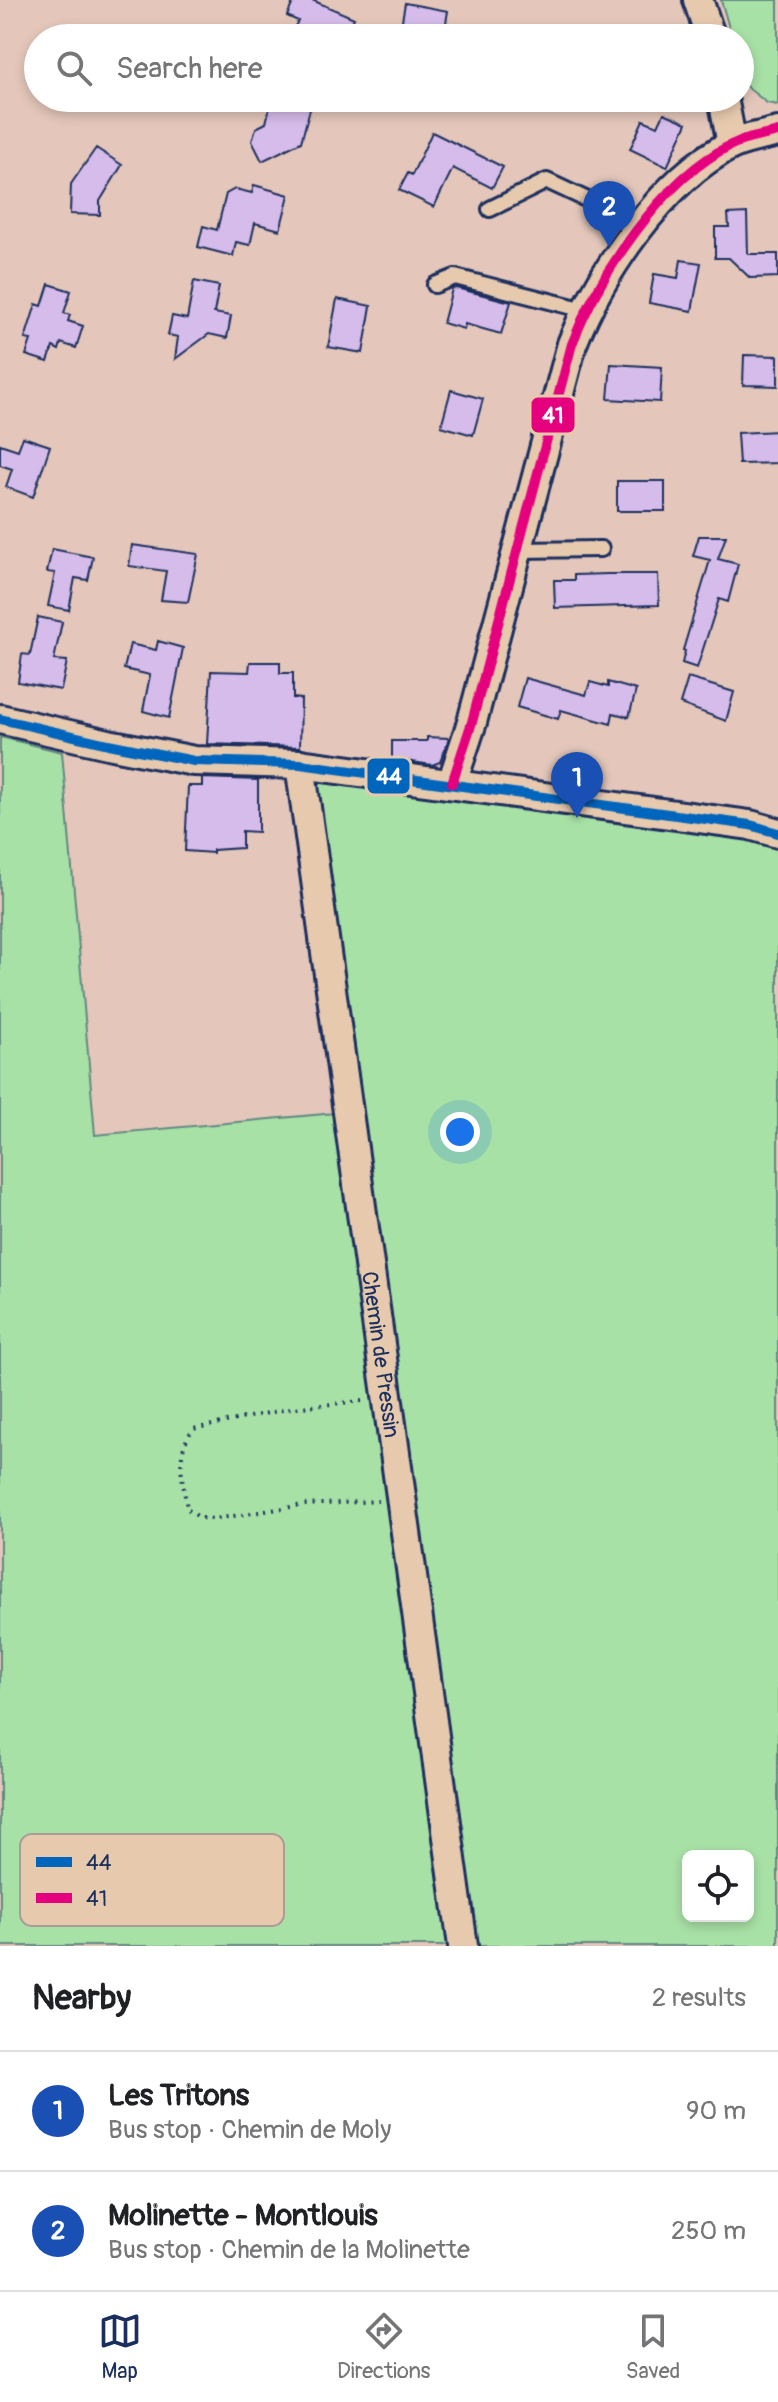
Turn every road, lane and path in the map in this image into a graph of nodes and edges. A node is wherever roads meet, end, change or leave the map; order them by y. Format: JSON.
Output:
{"nodes":[{"id":1,"x":698,"y":0,"type":"edge"},
{"id":2,"x":706,"y":24,"type":"edge"},
{"id":3,"x":726,"y":112,"type":"edge"},
{"id":4,"x":778,"y":132,"type":"edge"},
{"id":5,"x":732,"y":144,"type":"junction"},
{"id":6,"x":490,"y":209,"type":"dead end"},
{"id":7,"x":638,"y":230,"type":"junction"},
{"id":8,"x":435,"y":285,"type":"dead end"},
{"id":9,"x":585,"y":310,"type":"junction"},
{"id":10,"x":601,"y":549,"type":"dead end"},
{"id":11,"x":516,"y":550,"type":"junction"},
{"id":12,"x":0,"y":719,"type":"edge"},
{"id":13,"x":300,"y":764,"type":"junction"},
{"id":14,"x":452,"y":783,"type":"junction"},
{"id":15,"x":778,"y":833,"type":"edge"},
{"id":16,"x":388,"y":1398,"type":"junction"},
{"id":17,"x":403,"y":1499,"type":"junction"},
{"id":18,"x":463,"y":1946,"type":"edge"}],
"edges":[{"from":1,"to":2,"type":"street"},
{"from":3,"to":5,"type":"street"},
{"from":4,"to":5,"type":"street"},
{"from":5,"to":7,"type":"street"},
{"from":6,"to":7,"type":"lane"},
{"from":7,"to":9,"type":"street"},
{"from":8,"to":9,"type":"lane"},
{"from":9,"to":11,"type":"street"},
{"from":10,"to":11,"type":"lane"},
{"from":11,"to":14,"type":"street"},
{"from":12,"to":13,"type":"street"},
{"from":13,"to":14,"type":"street"},
{"from":13,"to":16,"type":"street","name":"Chemin de Pressin"},
{"from":14,"to":15,"type":"street"},
{"from":16,"to":17,"type":"street","name":"Chemin de Pressin"},
{"from":16,"to":17,"type":"path"},
{"from":17,"to":18,"type":"street","name":"Chemin de Pressin"}]}
